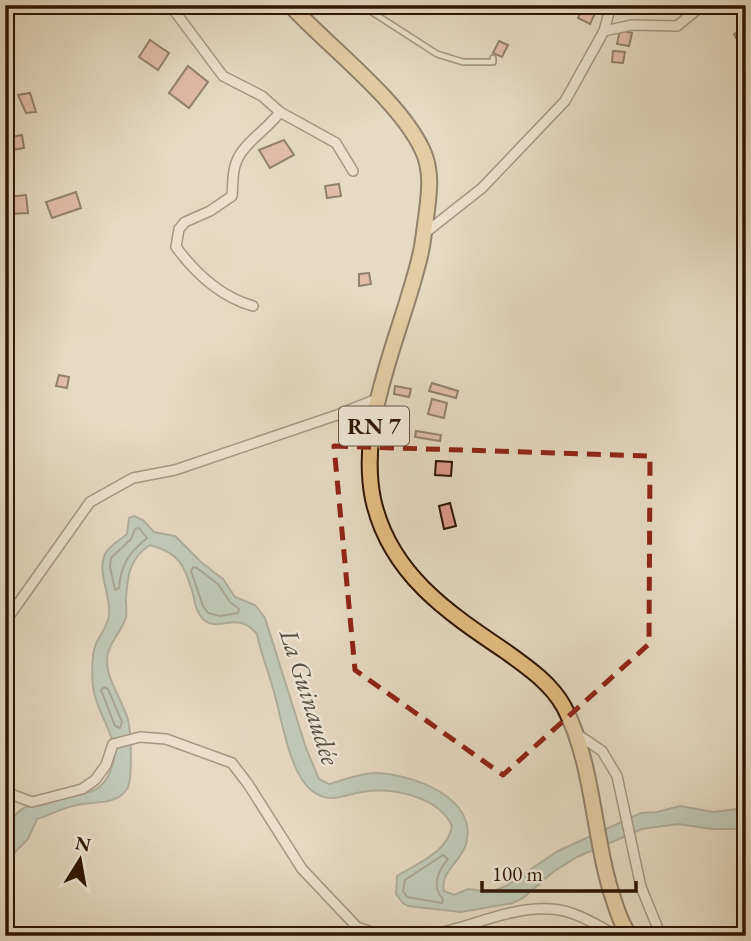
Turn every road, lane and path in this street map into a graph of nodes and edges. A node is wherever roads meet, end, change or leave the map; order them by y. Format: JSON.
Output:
{"nodes":[{"id":1,"x":170,"y":5,"type":"edge"},
{"id":2,"x":290,"y":5,"type":"edge"},
{"id":3,"x":361,"y":5,"type":"edge"},
{"id":4,"x":611,"y":5,"type":"edge"},
{"id":5,"x":708,"y":5,"type":"edge"},
{"id":6,"x":604,"y":31,"type":"junction"},
{"id":7,"x":493,"y":58,"type":"dead end"},
{"id":8,"x":280,"y":112,"type":"junction"},
{"id":9,"x":354,"y":171,"type":"dead end"},
{"id":10,"x":423,"y":234,"type":"junction"},
{"id":11,"x":253,"y":306,"type":"dead end"},
{"id":12,"x":379,"y":398,"type":"junction"},
{"id":13,"x":5,"y":622,"type":"edge"},
{"id":14,"x":573,"y":730,"type":"junction"},
{"id":15,"x":5,"y":792,"type":"edge"},
{"id":16,"x":383,"y":936,"type":"edge"},
{"id":17,"x":422,"y":936,"type":"edge"},
{"id":18,"x":617,"y":936,"type":"edge"},
{"id":19,"x":630,"y":936,"type":"edge"},
{"id":20,"x":662,"y":936,"type":"edge"}],
"edges":[{"from":1,"to":8,"type":"street"},
{"from":2,"to":10,"type":"main road","number":"RN 7"},
{"from":3,"to":7,"type":"lane"},
{"from":4,"to":6,"type":"street"},
{"from":5,"to":6,"type":"street"},
{"from":6,"to":10,"type":"street"},
{"from":8,"to":9,"type":"street"},
{"from":8,"to":11,"type":"street"},
{"from":10,"to":12,"type":"main road","number":"RN 7"},
{"from":12,"to":13,"type":"street"},
{"from":12,"to":14,"type":"main road","number":"RN 7"},
{"from":14,"to":19,"type":"main road","number":"RN 7"},
{"from":14,"to":20,"type":"street"},
{"from":15,"to":16,"type":"street"},
{"from":17,"to":18,"type":"street"}]}
